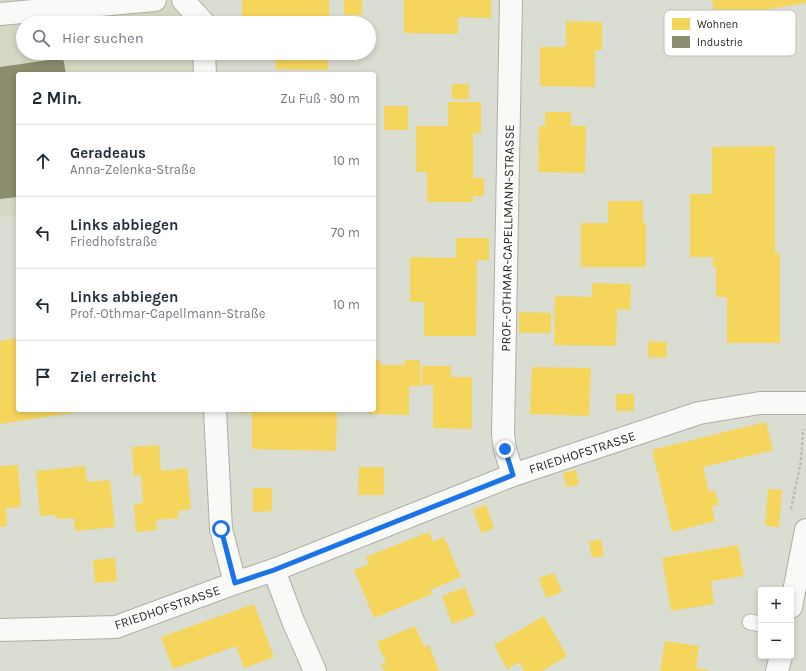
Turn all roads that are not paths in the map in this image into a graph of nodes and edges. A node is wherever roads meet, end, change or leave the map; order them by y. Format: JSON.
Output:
{"nodes":[{"id":1,"x":155,"y":0,"type":"edge"},
{"id":2,"x":184,"y":0,"type":"edge"},
{"id":3,"x":511,"y":0,"type":"edge"},
{"id":4,"x":0,"y":14,"type":"edge"},
{"id":5,"x":198,"y":16,"type":"edge"},
{"id":6,"x":204,"y":60,"type":"edge"},
{"id":7,"x":205,"y":72,"type":"edge"},
{"id":8,"x":806,"y":403,"type":"edge"},
{"id":9,"x":215,"y":412,"type":"edge"},
{"id":10,"x":513,"y":475,"type":"junction"},
{"id":11,"x":806,"y":530,"type":"edge"},
{"id":12,"x":274,"y":570,"type":"junction"},
{"id":13,"x":235,"y":583,"type":"junction"},
{"id":14,"x":794,"y":592,"type":"edge"},
{"id":15,"x":0,"y":630,"type":"edge"},
{"id":16,"x":780,"y":659,"type":"edge"},
{"id":17,"x":315,"y":671,"type":"edge"},
{"id":18,"x":777,"y":671,"type":"edge"}],
"edges":[{"from":1,"to":4,"type":"street"},
{"from":2,"to":5,"type":"street"},
{"from":3,"to":10,"type":"street","name":"PROF.-OTHMAR-CAPELLMANN-STRASSE"},
{"from":6,"to":7,"type":"street"},
{"from":8,"to":10,"type":"street","name":"FRIEDHOFSTRASSE"},
{"from":9,"to":13,"type":"street"},
{"from":10,"to":12,"type":"street","name":"FRIEDHOFSTRASSE"},
{"from":11,"to":14,"type":"street"},
{"from":12,"to":13,"type":"street","name":"FRIEDHOFSTRASSE"},
{"from":12,"to":17,"type":"street"},
{"from":13,"to":15,"type":"street","name":"FRIEDHOFSTRASSE"},
{"from":16,"to":18,"type":"street"}]}
